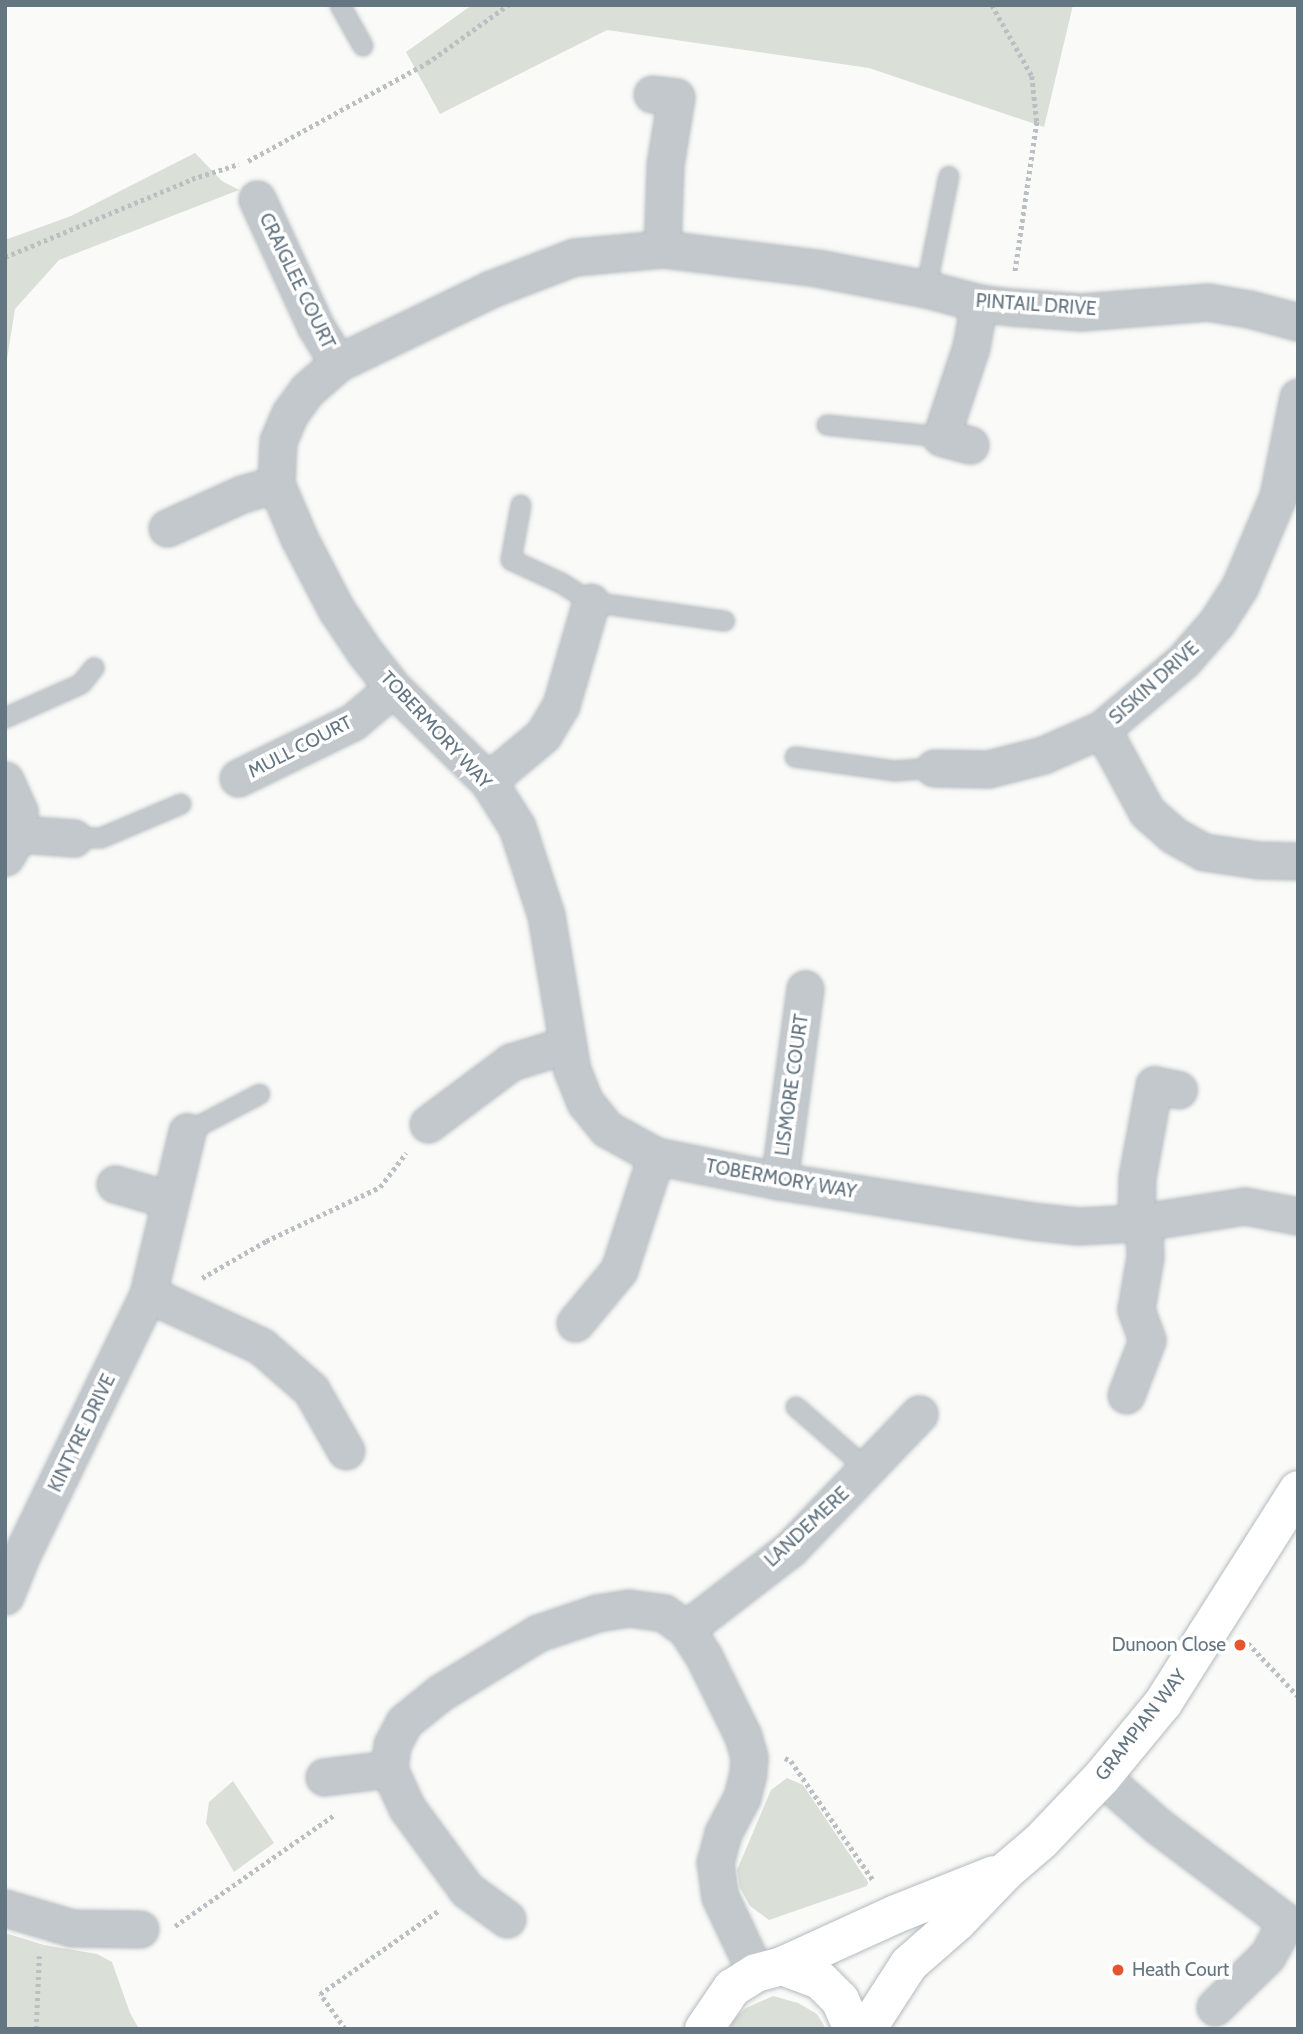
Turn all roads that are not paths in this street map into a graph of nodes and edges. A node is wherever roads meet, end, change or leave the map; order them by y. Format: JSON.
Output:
{"nodes":[{"id":1,"x":340,"y":5,"type":"edge"},
{"id":2,"x":363,"y":47,"type":"dead end"},
{"id":3,"x":652,"y":94,"type":"dead end"},
{"id":4,"x":949,"y":176,"type":"dead end"},
{"id":5,"x":257,"y":199,"type":"dead end"},
{"id":6,"x":662,"y":249,"type":"junction"},
{"id":7,"x":817,"y":268,"type":"joint"},
{"id":8,"x":926,"y":289,"type":"junction"},
{"id":9,"x":995,"y":305,"type":"junction"},
{"id":10,"x":1298,"y":322,"type":"edge"},
{"id":11,"x":338,"y":363,"type":"junction"},
{"id":12,"x":1298,"y":397,"type":"edge"},
{"id":13,"x":827,"y":425,"type":"dead end"},
{"id":14,"x":956,"y":441,"type":"joint"},
{"id":15,"x":276,"y":484,"type":"junction"},
{"id":16,"x":1288,"y":501,"type":"edge"},
{"id":17,"x":521,"y":505,"type":"dead end"},
{"id":18,"x":167,"y":528,"type":"dead end"},
{"id":19,"x":591,"y":602,"type":"junction"},
{"id":20,"x":725,"y":621,"type":"dead end"},
{"id":21,"x":94,"y":668,"type":"dead end"},
{"id":22,"x":393,"y":688,"type":"junction"},
{"id":23,"x":5,"y":718,"type":"edge"},
{"id":24,"x":1102,"y":729,"type":"junction"},
{"id":25,"x":795,"y":757,"type":"dead end"},
{"id":26,"x":934,"y":768,"type":"joint"},
{"id":27,"x":237,"y":778,"type":"dead end"},
{"id":28,"x":5,"y":780,"type":"edge"},
{"id":29,"x":488,"y":781,"type":"junction"},
{"id":30,"x":181,"y":804,"type":"dead end"},
{"id":31,"x":74,"y":838,"type":"joint"},
{"id":32,"x":12,"y":845,"type":"edge"},
{"id":33,"x":1298,"y":861,"type":"edge"},
{"id":34,"x":805,"y":989,"type":"dead end"},
{"id":35,"x":566,"y":1045,"type":"junction"},
{"id":36,"x":1179,"y":1090,"type":"dead end"},
{"id":37,"x":260,"y":1094,"type":"dead end"},
{"id":38,"x":428,"y":1124,"type":"road end"},
{"id":39,"x":187,"y":1132,"type":"joint"},
{"id":40,"x":656,"y":1156,"type":"junction"},
{"id":41,"x":779,"y":1181,"type":"junction"},
{"id":42,"x":115,"y":1184,"type":"dead end"},
{"id":43,"x":170,"y":1200,"type":"junction"},
{"id":44,"x":1298,"y":1216,"type":"edge"},
{"id":45,"x":1140,"y":1222,"type":"junction"},
{"id":46,"x":157,"y":1296,"type":"junction"},
{"id":47,"x":575,"y":1322,"type":"dead end"},
{"id":48,"x":1126,"y":1395,"type":"dead end"},
{"id":49,"x":796,"y":1407,"type":"dead end"},
{"id":50,"x":919,"y":1413,"type":"dead end"},
{"id":51,"x":345,"y":1451,"type":"dead end"},
{"id":52,"x":867,"y":1469,"type":"junction"},
{"id":53,"x":1298,"y":1490,"type":"edge"},
{"id":54,"x":14,"y":1550,"type":"edge"},
{"id":55,"x":5,"y":1596,"type":"edge"},
{"id":56,"x":686,"y":1629,"type":"junction"},
{"id":57,"x":382,"y":1770,"type":"junction"},
{"id":58,"x":324,"y":1777,"type":"dead end"},
{"id":59,"x":1102,"y":1777,"type":"junction"},
{"id":60,"x":1006,"y":1871,"type":"junction"},
{"id":61,"x":5,"y":1908,"type":"edge"},
{"id":62,"x":507,"y":1919,"type":"dead end"},
{"id":63,"x":140,"y":1929,"type":"road end"},
{"id":64,"x":769,"y":1969,"type":"junction"},
{"id":65,"x":1215,"y":2007,"type":"dead end"},
{"id":66,"x":704,"y":2029,"type":"edge"},
{"id":67,"x":853,"y":2029,"type":"edge"},
{"id":68,"x":867,"y":2029,"type":"edge"}],
"edges":[{"from":1,"to":2,"type":"lane"},
{"from":3,"to":6,"type":"street"},
{"from":4,"to":8,"type":"lane"},
{"from":5,"to":11,"type":"street","name":"CRAIGLEE COURT"},
{"from":6,"to":7,"type":"street","name":"TOBERMORY WAY"},
{"from":6,"to":11,"type":"street","name":"TOBERMORY WAY"},
{"from":7,"to":8,"type":"street","name":"PINTAIL DRIVE"},
{"from":8,"to":9,"type":"street","name":"PINTAIL DRIVE"},
{"from":9,"to":10,"type":"street","name":"PINTAIL DRIVE"},
{"from":9,"to":14,"type":"street"},
{"from":11,"to":15,"type":"street","name":"TOBERMORY WAY"},
{"from":12,"to":16,"type":"street","name":"SISKIN DRIVE"},
{"from":13,"to":14,"type":"lane"},
{"from":15,"to":18,"type":"street"},
{"from":15,"to":22,"type":"street","name":"TOBERMORY WAY"},
{"from":16,"to":24,"type":"street","name":"SISKIN DRIVE"},
{"from":17,"to":19,"type":"lane"},
{"from":19,"to":20,"type":"lane"},
{"from":19,"to":29,"type":"street"},
{"from":21,"to":23,"type":"lane"},
{"from":22,"to":27,"type":"street","name":"MULL COURT"},
{"from":22,"to":29,"type":"street","name":"TOBERMORY WAY"},
{"from":24,"to":26,"type":"street","name":"SISKIN DRIVE"},
{"from":24,"to":33,"type":"street"},
{"from":25,"to":26,"type":"lane"},
{"from":28,"to":32,"type":"street"},
{"from":29,"to":35,"type":"street","name":"TOBERMORY WAY"},
{"from":30,"to":31,"type":"lane"},
{"from":31,"to":32,"type":"street"},
{"from":34,"to":41,"type":"street","name":"LISMORE COURT"},
{"from":35,"to":38,"type":"street"},
{"from":35,"to":40,"type":"street","name":"TOBERMORY WAY"},
{"from":36,"to":45,"type":"street"},
{"from":37,"to":39,"type":"lane"},
{"from":39,"to":43,"type":"street","name":"KINTYRE DRIVE"},
{"from":40,"to":41,"type":"street","name":"TOBERMORY WAY"},
{"from":40,"to":47,"type":"street"},
{"from":41,"to":45,"type":"street","name":"TOBERMORY WAY"},
{"from":42,"to":43,"type":"street"},
{"from":43,"to":46,"type":"street","name":"KINTYRE DRIVE"},
{"from":44,"to":45,"type":"street","name":"TOBERMORY WAY"},
{"from":45,"to":48,"type":"street"},
{"from":46,"to":51,"type":"street"},
{"from":46,"to":54,"type":"street","name":"KINTYRE DRIVE"},
{"from":49,"to":52,"type":"lane"},
{"from":50,"to":52,"type":"street","name":"LANDEMERE"},
{"from":52,"to":56,"type":"street","name":"LANDEMERE"},
{"from":53,"to":59,"type":"street","name":"GRAMPIAN WAY"},
{"from":54,"to":55,"type":"street","name":"KINTYRE DRIVE"},
{"from":56,"to":57,"type":"street"},
{"from":56,"to":64,"type":"street"},
{"from":57,"to":58,"type":"street"},
{"from":57,"to":62,"type":"street"},
{"from":59,"to":60,"type":"street","name":"GRAMPIAN WAY"},
{"from":59,"to":65,"type":"street"},
{"from":60,"to":64,"type":"street","name":"GRAMPIAN WAY"},
{"from":60,"to":68,"type":"street","name":"GRAMPIAN WAY"},
{"from":61,"to":63,"type":"street"},
{"from":64,"to":66,"type":"street","name":"GRAMPIAN WAY"},
{"from":64,"to":67,"type":"street"}]}
